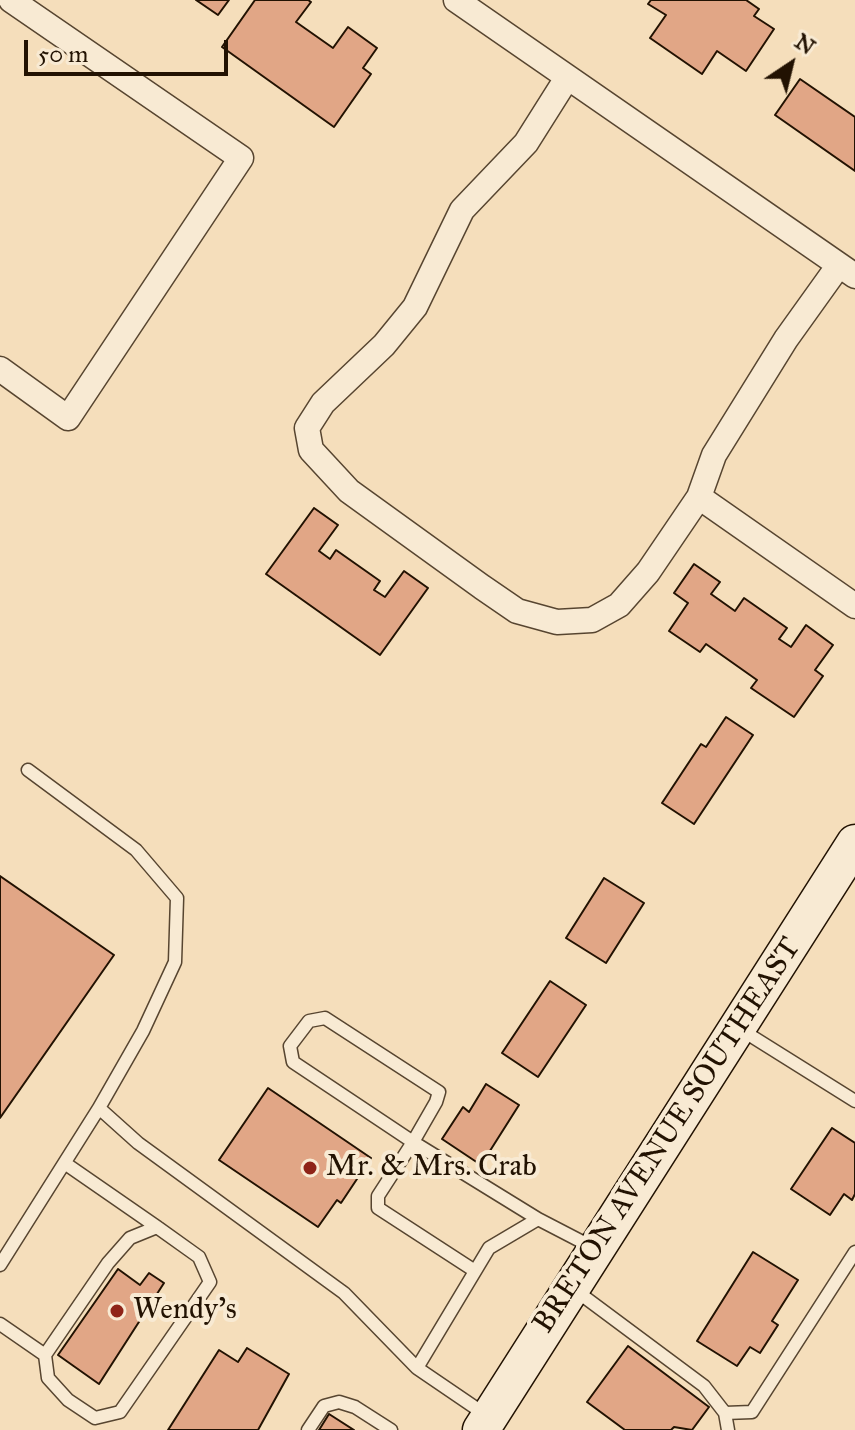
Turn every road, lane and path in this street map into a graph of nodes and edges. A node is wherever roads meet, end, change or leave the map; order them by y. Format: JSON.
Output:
{"nodes":[{"id":1,"x":11,"y":0,"type":"edge"},
{"id":2,"x":456,"y":0,"type":"edge"},
{"id":3,"x":567,"y":78,"type":"junction"},
{"id":4,"x":847,"y":270,"type":"edge"},
{"id":5,"x":0,"y":369,"type":"edge"},
{"id":6,"x":699,"y":497,"type":"junction"},
{"id":7,"x":855,"y":606,"type":"edge"},
{"id":8,"x":28,"y":770,"type":"dead end"},
{"id":9,"x":855,"y":843,"type":"edge"},
{"id":10,"x":737,"y":1027,"type":"junction"},
{"id":11,"x":855,"y":1101,"type":"edge"},
{"id":12,"x":99,"y":1108,"type":"junction"},
{"id":13,"x":413,"y":1142,"type":"junction"},
{"id":14,"x":66,"y":1164,"type":"junction"},
{"id":15,"x":538,"y":1219,"type":"junction"},
{"id":16,"x":157,"y":1227,"type":"junction"},
{"id":17,"x":596,"y":1249,"type":"junction"},
{"id":18,"x":855,"y":1252,"type":"edge"},
{"id":19,"x":0,"y":1265,"type":"edge"},
{"id":20,"x":475,"y":1271,"type":"junction"},
{"id":21,"x":571,"y":1288,"type":"junction"},
{"id":22,"x":0,"y":1324,"type":"edge"},
{"id":23,"x":45,"y":1355,"type":"junction"},
{"id":24,"x":417,"y":1368,"type":"junction"},
{"id":25,"x":725,"y":1413,"type":"junction"},
{"id":26,"x":485,"y":1423,"type":"edge"},
{"id":27,"x":308,"y":1430,"type":"edge"},
{"id":28,"x":391,"y":1430,"type":"edge"},
{"id":29,"x":728,"y":1430,"type":"edge"}],
"edges":[{"from":1,"to":5,"type":"street"},
{"from":2,"to":3,"type":"street"},
{"from":3,"to":4,"type":"street"},
{"from":3,"to":6,"type":"street"},
{"from":4,"to":6,"type":"street"},
{"from":6,"to":7,"type":"street"},
{"from":8,"to":12,"type":"lane"},
{"from":9,"to":10,"type":"main road","name":"BRETON AVENUE SOUTHEAST"},
{"from":10,"to":11,"type":"lane"},
{"from":10,"to":17,"type":"main road","name":"BRETON AVENUE SOUTHEAST"},
{"from":12,"to":14,"type":"lane"},
{"from":12,"to":24,"type":"lane"},
{"from":13,"to":13,"type":"lane"},
{"from":13,"to":15,"type":"lane"},
{"from":13,"to":20,"type":"lane"},
{"from":14,"to":16,"type":"lane"},
{"from":14,"to":19,"type":"lane"},
{"from":15,"to":17,"type":"lane"},
{"from":15,"to":20,"type":"lane"},
{"from":16,"to":23,"type":"lane"},
{"from":16,"to":23,"type":"lane"},
{"from":17,"to":21,"type":"main road","name":"BRETON AVENUE SOUTHEAST"},
{"from":18,"to":25,"type":"lane"},
{"from":20,"to":24,"type":"lane"},
{"from":21,"to":25,"type":"lane"},
{"from":21,"to":26,"type":"main road","name":"BRETON AVENUE SOUTHEAST"},
{"from":22,"to":23,"type":"lane"},
{"from":24,"to":26,"type":"lane"},
{"from":25,"to":29,"type":"lane"},
{"from":27,"to":28,"type":"lane"}]}
